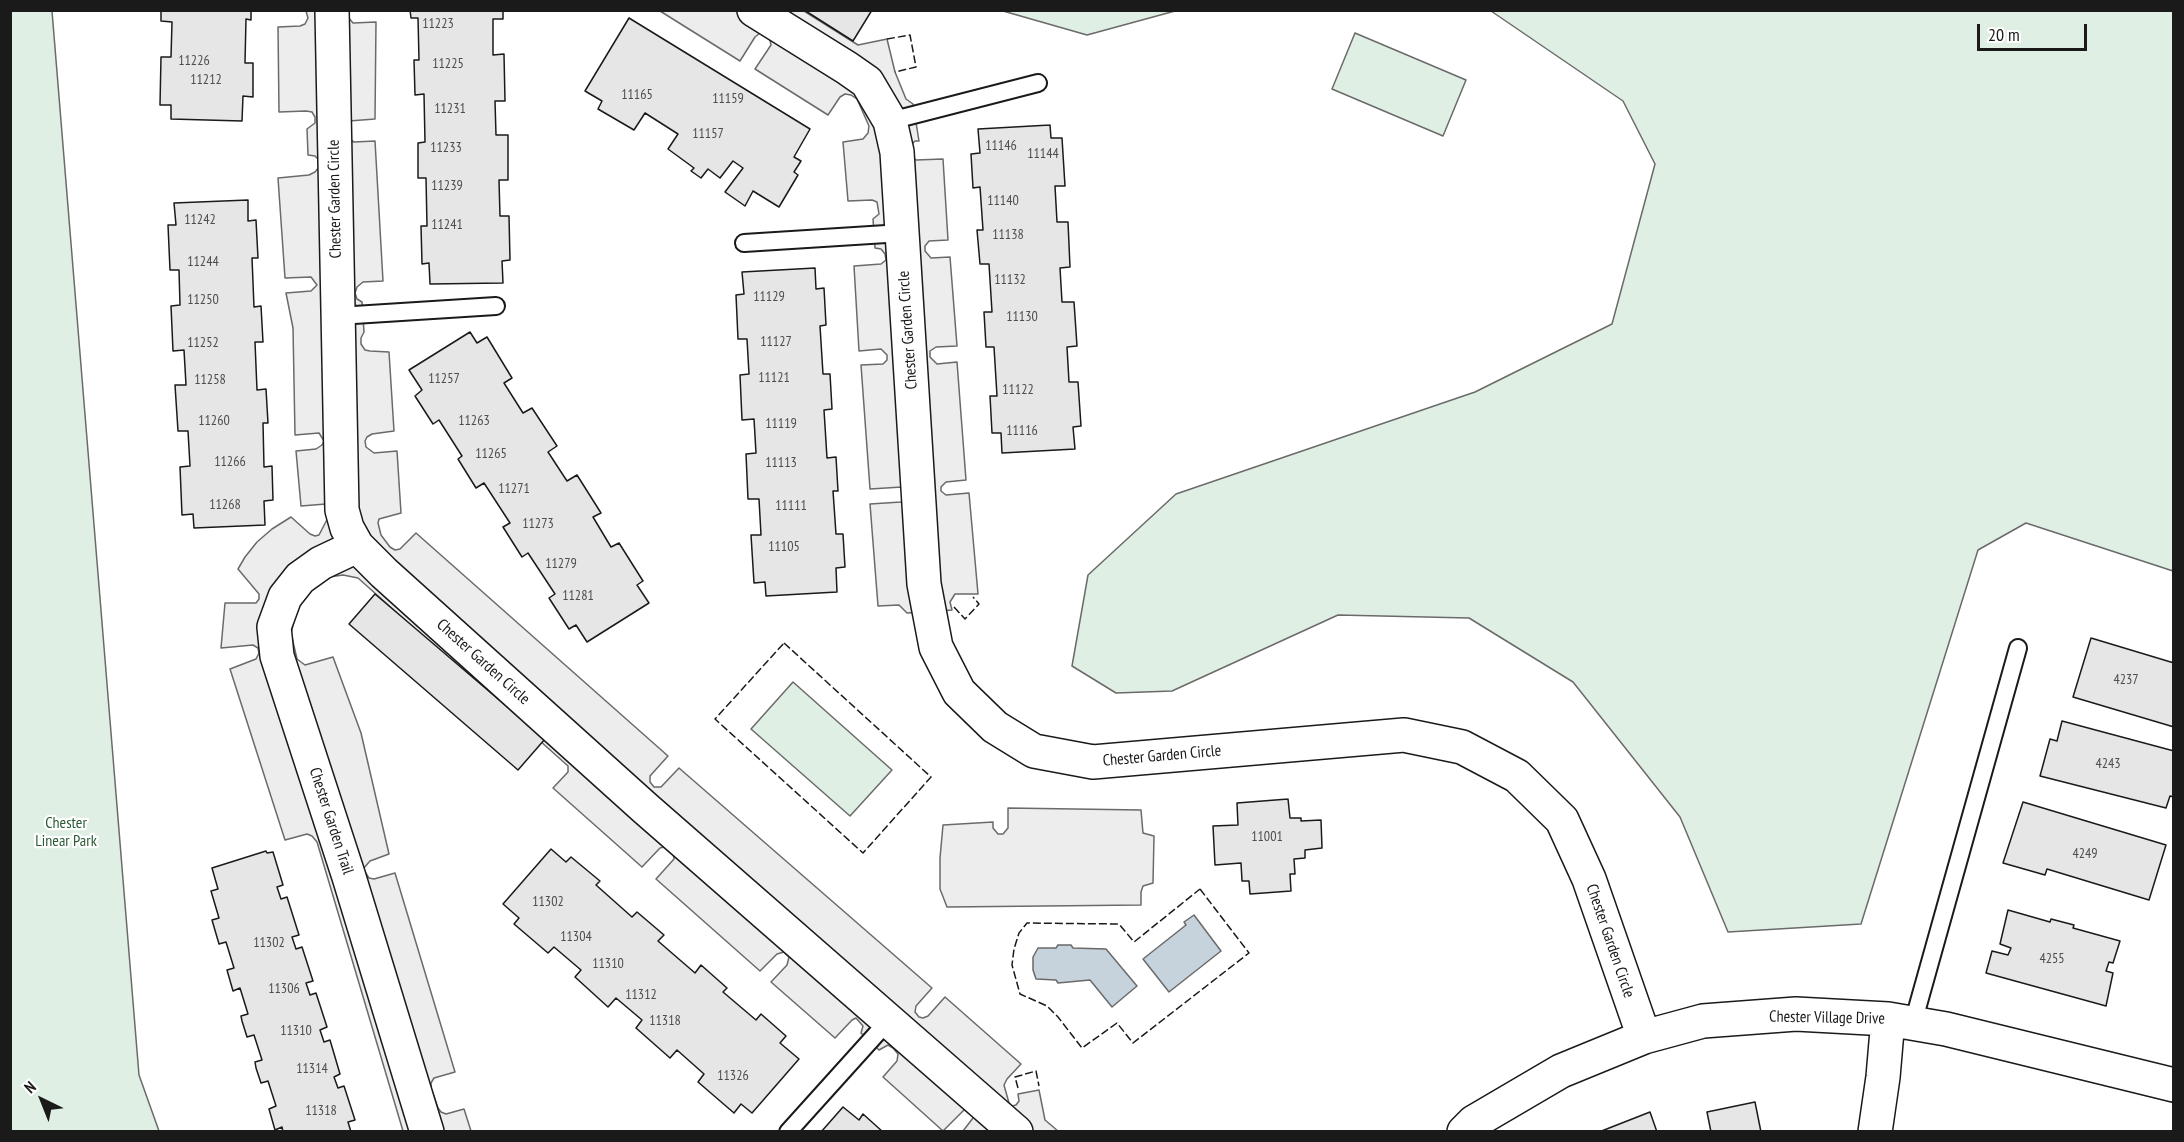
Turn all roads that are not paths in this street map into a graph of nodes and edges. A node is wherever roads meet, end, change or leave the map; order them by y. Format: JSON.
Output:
{"nodes":[{"id":1,"x":332,"y":10,"type":"edge"},
{"id":2,"x":754,"y":10,"type":"edge"},
{"id":3,"x":1038,"y":83,"type":"dead end"},
{"id":4,"x":890,"y":121,"type":"junction"},
{"id":5,"x":902,"y":233,"type":"junction"},
{"id":6,"x":744,"y":243,"type":"dead end"},
{"id":7,"x":496,"y":306,"type":"dead end"},
{"id":8,"x":338,"y":316,"type":"junction"},
{"id":9,"x":357,"y":546,"type":"junction"},
{"id":10,"x":2018,"y":648,"type":"dead end"},
{"id":11,"x":889,"y":1020,"type":"junction"},
{"id":12,"x":1900,"y":1021,"type":"junction"},
{"id":13,"x":1644,"y":1037,"type":"junction"},
{"id":14,"x":2174,"y":1085,"type":"edge"},
{"id":15,"x":427,"y":1131,"type":"edge"},
{"id":16,"x":788,"y":1131,"type":"edge"},
{"id":17,"x":1017,"y":1131,"type":"edge"},
{"id":18,"x":1464,"y":1131,"type":"edge"},
{"id":19,"x":1875,"y":1131,"type":"edge"}],
"edges":[{"from":1,"to":8,"type":"street","name":"Chester Garden Circle"},
{"from":2,"to":4,"type":"street","name":"Chester Garden Circle"},
{"from":3,"to":4,"type":"lane"},
{"from":4,"to":5,"type":"street","name":"Chester Garden Circle"},
{"from":5,"to":6,"type":"lane"},
{"from":5,"to":13,"type":"street","name":"Chester Garden Circle"},
{"from":7,"to":8,"type":"lane"},
{"from":8,"to":9,"type":"street","name":"Chester Garden Circle"},
{"from":9,"to":11,"type":"street","name":"Chester Garden Circle"},
{"from":9,"to":15,"type":"street","name":"Chester Garden Trail"},
{"from":10,"to":12,"type":"lane"},
{"from":11,"to":16,"type":"lane"},
{"from":11,"to":17,"type":"street","name":"Chester Garden Circle"},
{"from":12,"to":13,"type":"street","name":"Chester Village Drive"},
{"from":12,"to":14,"type":"street","name":"Chester Village Drive"},
{"from":12,"to":19,"type":"street"},
{"from":13,"to":18,"type":"street","name":"Chester Village Drive"}]}
